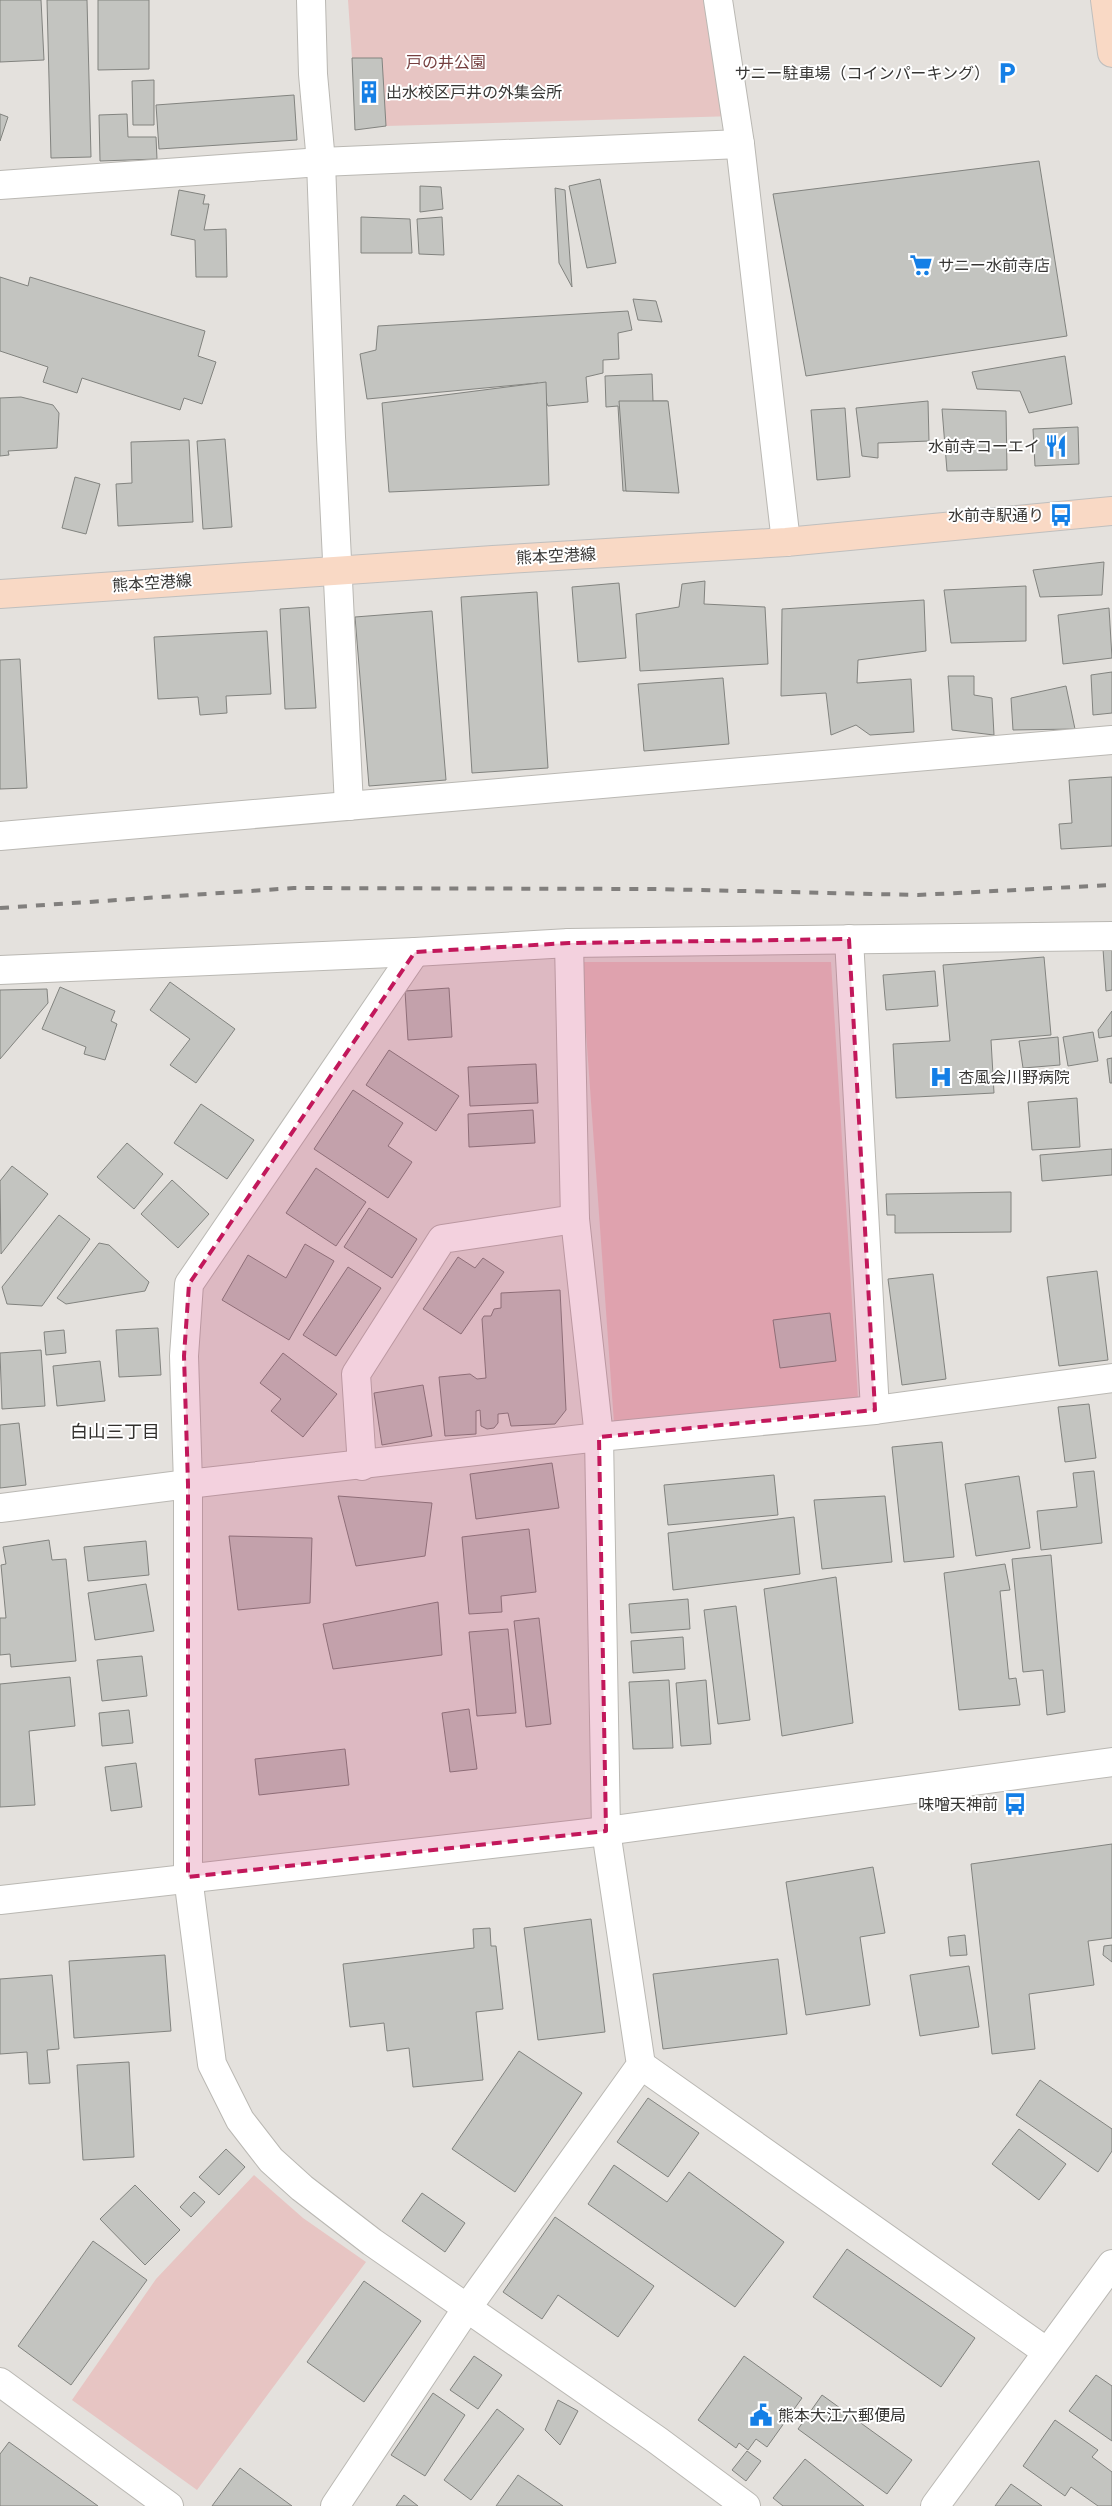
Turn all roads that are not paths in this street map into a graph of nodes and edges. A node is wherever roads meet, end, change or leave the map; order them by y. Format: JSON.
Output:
{"nodes":[{"id":1,"x":311,"y":0,"type":"edge"},
{"id":2,"x":718,"y":0,"type":"edge"},
{"id":3,"x":1105,"y":0,"type":"edge"},
{"id":4,"x":1112,"y":53,"type":"edge"},
{"id":5,"x":740,"y":144,"type":"junction"},
{"id":6,"x":321,"y":162,"type":"junction"},
{"id":7,"x":0,"y":185,"type":"edge"},
{"id":8,"x":1112,"y":510,"type":"edge"},
{"id":9,"x":786,"y":542,"type":"junction"},
{"id":10,"x":339,"y":570,"type":"junction"},
{"id":11,"x":0,"y":594,"type":"edge"},
{"id":12,"x":1112,"y":740,"type":"edge"},
{"id":13,"x":349,"y":806,"type":"junction"},
{"id":14,"x":0,"y":836,"type":"edge"},
{"id":15,"x":1112,"y":936,"type":"edge"},
{"id":16,"x":849,"y":939,"type":"junction"},
{"id":17,"x":569,"y":943,"type":"junction"},
{"id":18,"x":415,"y":952,"type":"junction"},
{"id":19,"x":0,"y":970,"type":"edge"},
{"id":20,"x":575,"y":1219,"type":"junction"},
{"id":21,"x":1112,"y":1378,"type":"edge"},
{"id":22,"x":875,"y":1410,"type":"junction"},
{"id":23,"x":599,"y":1437,"type":"junction"},
{"id":24,"x":362,"y":1466,"type":"junction"},
{"id":25,"x":188,"y":1484,"type":"junction"},
{"id":26,"x":0,"y":1508,"type":"edge"},
{"id":27,"x":1112,"y":1762,"type":"edge"},
{"id":28,"x":606,"y":1831,"type":"junction"},
{"id":29,"x":188,"y":1877,"type":"junction"},
{"id":30,"x":0,"y":1900,"type":"edge"},
{"id":31,"x":641,"y":2065,"type":"junction"},
{"id":32,"x":1112,"y":2264,"type":"edge"},
{"id":33,"x":467,"y":2308,"type":"junction"},
{"id":34,"x":1047,"y":2352,"type":"junction"},
{"id":35,"x":0,"y":2382,"type":"edge"},
{"id":36,"x":169,"y":2506,"type":"edge"},
{"id":37,"x":335,"y":2506,"type":"edge"},
{"id":38,"x":746,"y":2506,"type":"edge"},
{"id":39,"x":935,"y":2506,"type":"edge"}],
"edges":[{"from":1,"to":6,"type":"street"},
{"from":2,"to":5,"type":"street"},
{"from":3,"to":4,"type":"main road"},
{"from":5,"to":6,"type":"street"},
{"from":5,"to":9,"type":"street"},
{"from":6,"to":7,"type":"street"},
{"from":6,"to":10,"type":"street"},
{"from":8,"to":9,"type":"main road","name":"熊本空港線"},
{"from":9,"to":10,"type":"main road","name":"熊本空港線"},
{"from":10,"to":11,"type":"main road","name":"熊本空港線"},
{"from":10,"to":13,"type":"street"},
{"from":12,"to":13,"type":"street"},
{"from":13,"to":14,"type":"street"},
{"from":15,"to":16,"type":"street"},
{"from":16,"to":17,"type":"street"},
{"from":16,"to":22,"type":"street"},
{"from":17,"to":18,"type":"street"},
{"from":17,"to":20,"type":"street"},
{"from":18,"to":19,"type":"street"},
{"from":18,"to":25,"type":"street"},
{"from":20,"to":23,"type":"street"},
{"from":20,"to":24,"type":"street"},
{"from":21,"to":22,"type":"street"},
{"from":22,"to":23,"type":"street"},
{"from":23,"to":24,"type":"street"},
{"from":23,"to":28,"type":"street"},
{"from":24,"to":25,"type":"street"},
{"from":25,"to":26,"type":"street"},
{"from":25,"to":29,"type":"street"},
{"from":27,"to":28,"type":"street"},
{"from":28,"to":29,"type":"street"},
{"from":28,"to":31,"type":"street"},
{"from":29,"to":30,"type":"street"},
{"from":29,"to":33,"type":"street"},
{"from":31,"to":33,"type":"street"},
{"from":31,"to":34,"type":"street"},
{"from":32,"to":34,"type":"street"},
{"from":33,"to":37,"type":"street"},
{"from":33,"to":38,"type":"street"},
{"from":34,"to":39,"type":"street"},
{"from":35,"to":36,"type":"street"}]}
